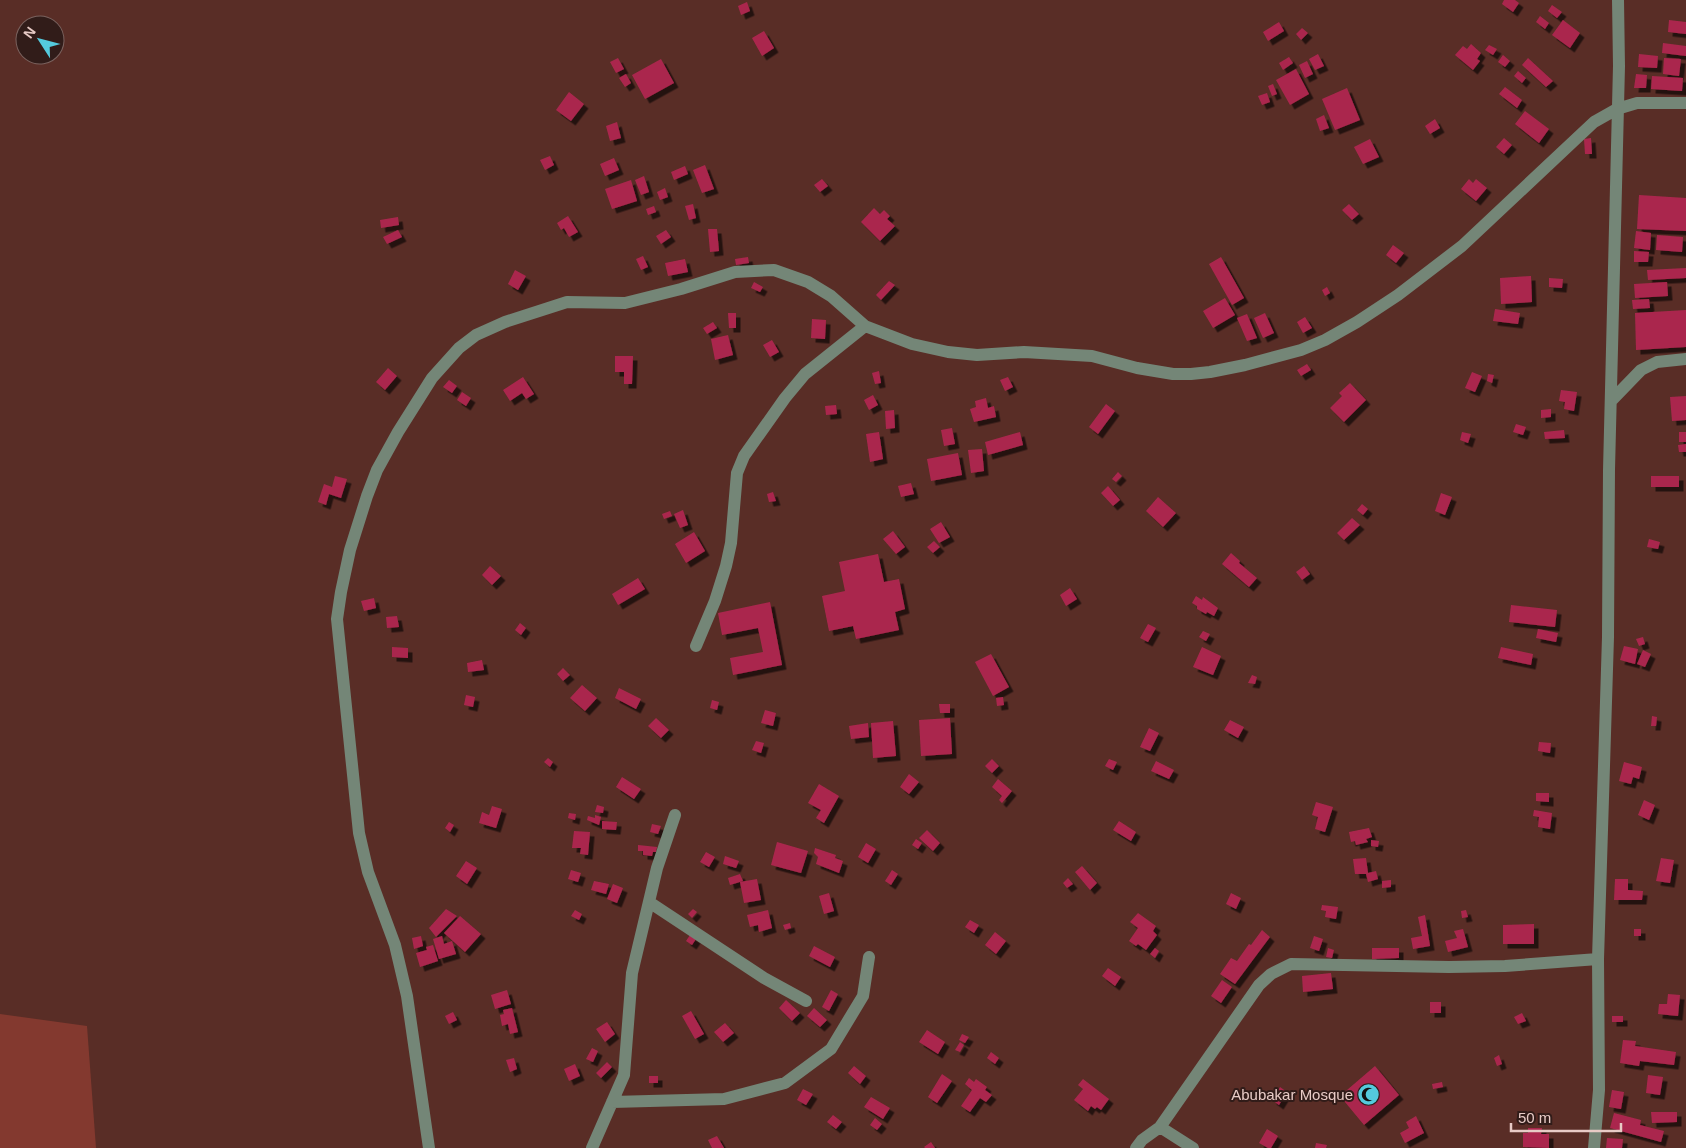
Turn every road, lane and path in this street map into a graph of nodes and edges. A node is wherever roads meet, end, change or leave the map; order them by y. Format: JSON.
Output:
{"nodes":[{"id":1,"x":1618,"y":0,"type":"edge"},
{"id":2,"x":1686,"y":103,"type":"edge"},
{"id":3,"x":1617,"y":109,"type":"junction"},
{"id":4,"x":865,"y":326,"type":"junction"},
{"id":5,"x":1686,"y":359,"type":"edge"},
{"id":6,"x":1611,"y":401,"type":"junction"},
{"id":7,"x":696,"y":646,"type":"dead end"},
{"id":8,"x":675,"y":814,"type":"dead end"},
{"id":9,"x":649,"y":902,"type":"junction"},
{"id":10,"x":869,"y":957,"type":"dead end"},
{"id":11,"x":1598,"y":959,"type":"junction"},
{"id":12,"x":806,"y":1001,"type":"dead end"},
{"id":13,"x":612,"y":1102,"type":"junction"},
{"id":14,"x":1160,"y":1127,"type":"junction"},
{"id":15,"x":429,"y":1148,"type":"edge"},
{"id":16,"x":592,"y":1148,"type":"edge"},
{"id":17,"x":1136,"y":1148,"type":"edge"},
{"id":18,"x":1192,"y":1148,"type":"edge"},
{"id":19,"x":1594,"y":1148,"type":"edge"}],
"edges":[{"from":1,"to":3,"type":"street"},
{"from":2,"to":3,"type":"street"},
{"from":3,"to":4,"type":"street"},
{"from":3,"to":6,"type":"street"},
{"from":4,"to":7,"type":"street"},
{"from":4,"to":15,"type":"street"},
{"from":5,"to":6,"type":"street"},
{"from":6,"to":11,"type":"street"},
{"from":8,"to":9,"type":"street"},
{"from":9,"to":12,"type":"street"},
{"from":9,"to":13,"type":"street"},
{"from":10,"to":13,"type":"street"},
{"from":11,"to":14,"type":"street"},
{"from":11,"to":19,"type":"street"},
{"from":13,"to":16,"type":"street"},
{"from":14,"to":17,"type":"street"},
{"from":14,"to":18,"type":"street"}]}
